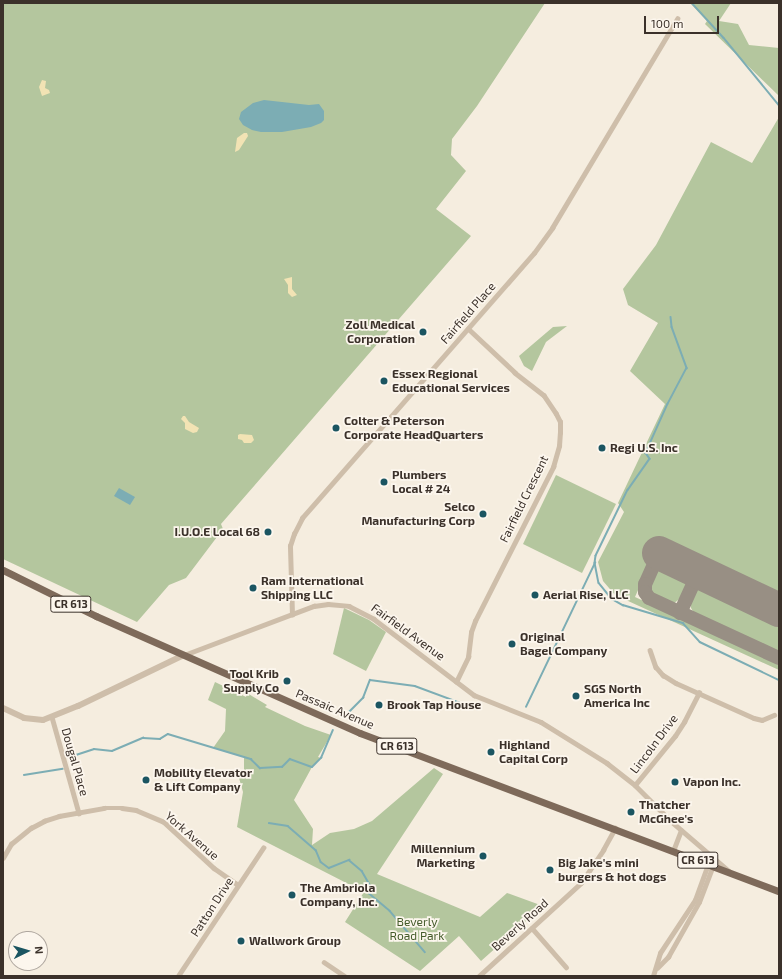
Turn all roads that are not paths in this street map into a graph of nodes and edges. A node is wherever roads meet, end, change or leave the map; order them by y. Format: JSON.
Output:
{"nodes":[{"id":1,"x":677,"y":19,"type":"dead end"},
{"id":2,"x":468,"y":329,"type":"junction"},
{"id":3,"x":3,"y":570,"type":"edge"},
{"id":4,"x":292,"y":615,"type":"junction"},
{"id":5,"x":650,"y":650,"type":"dead end"},
{"id":6,"x":184,"y":655,"type":"junction"},
{"id":7,"x":456,"y":682,"type":"junction"},
{"id":8,"x":699,"y":693,"type":"junction"},
{"id":9,"x":3,"y":708,"type":"edge"},
{"id":10,"x":774,"y":715,"type":"dead end"},
{"id":11,"x":52,"y":717,"type":"junction"},
{"id":12,"x":635,"y":785,"type":"junction"},
{"id":13,"x":79,"y":813,"type":"junction"},
{"id":14,"x":615,"y":828,"type":"junction"},
{"id":15,"x":681,"y":830,"type":"junction"},
{"id":16,"x":262,"y":848,"type":"dead end"},
{"id":17,"x":673,"y":851,"type":"junction"},
{"id":18,"x":3,"y":858,"type":"edge"},
{"id":19,"x":711,"y":865,"type":"junction"},
{"id":20,"x":732,"y":873,"type":"junction"},
{"id":21,"x":238,"y":885,"type":"junction"},
{"id":22,"x":779,"y":891,"type":"edge"},
{"id":23,"x":532,"y":928,"type":"junction"},
{"id":24,"x":324,"y":962,"type":"dead end"},
{"id":25,"x":566,"y":966,"type":"dead end"},
{"id":26,"x":656,"y":969,"type":"junction"},
{"id":27,"x":178,"y":976,"type":"edge"},
{"id":28,"x":345,"y":976,"type":"edge"},
{"id":29,"x":479,"y":976,"type":"edge"},
{"id":30,"x":653,"y":976,"type":"edge"}],
"edges":[{"from":1,"to":2,"type":"street","name":"Fairfield Place"},
{"from":2,"to":4,"type":"street","name":"Fairfield Place"},
{"from":2,"to":7,"type":"street","name":"Fairfield Crescent"},
{"from":3,"to":6,"type":"main road","name":"Passaic Avenue","number":"CR 613"},
{"from":4,"to":6,"type":"street","name":"Fairfield Avenue"},
{"from":4,"to":7,"type":"street","name":"Fairfield Avenue"},
{"from":5,"to":8,"type":"street"},
{"from":6,"to":11,"type":"street","name":"Fairfield Avenue"},
{"from":6,"to":14,"type":"main road","name":"Passaic Avenue","number":"CR 613"},
{"from":7,"to":12,"type":"street","name":"Fairfield Avenue"},
{"from":8,"to":10,"type":"street"},
{"from":8,"to":12,"type":"street","name":"Lincoln Drive"},
{"from":9,"to":11,"type":"street","name":"Fairfield Avenue"},
{"from":11,"to":13,"type":"street","name":"Dougal Place"},
{"from":12,"to":15,"type":"street","name":"Fairfield Avenue"},
{"from":13,"to":18,"type":"street","name":"York Avenue"},
{"from":13,"to":21,"type":"street","name":"York Avenue"},
{"from":14,"to":17,"type":"main road","name":"Passaic Avenue","number":"CR 613"},
{"from":14,"to":23,"type":"street","name":"Beverly Road"},
{"from":15,"to":17,"type":"street"},
{"from":15,"to":20,"type":"street","name":"Fairfield Avenue"},
{"from":16,"to":21,"type":"street","name":"Patton Drive"},
{"from":17,"to":19,"type":"main road","name":"Passaic Avenue","number":"CR 613"},
{"from":19,"to":20,"type":"main road","name":"Passaic Avenue","number":"CR 613"},
{"from":19,"to":26,"type":"street"},
{"from":19,"to":26,"type":"street"},
{"from":20,"to":22,"type":"main road","name":"Passaic Avenue","number":"CR 613"},
{"from":21,"to":27,"type":"street","name":"Patton Drive"},
{"from":23,"to":25,"type":"street"},
{"from":23,"to":29,"type":"street","name":"Beverly Road"},
{"from":24,"to":28,"type":"street"},
{"from":26,"to":30,"type":"street"}]}
